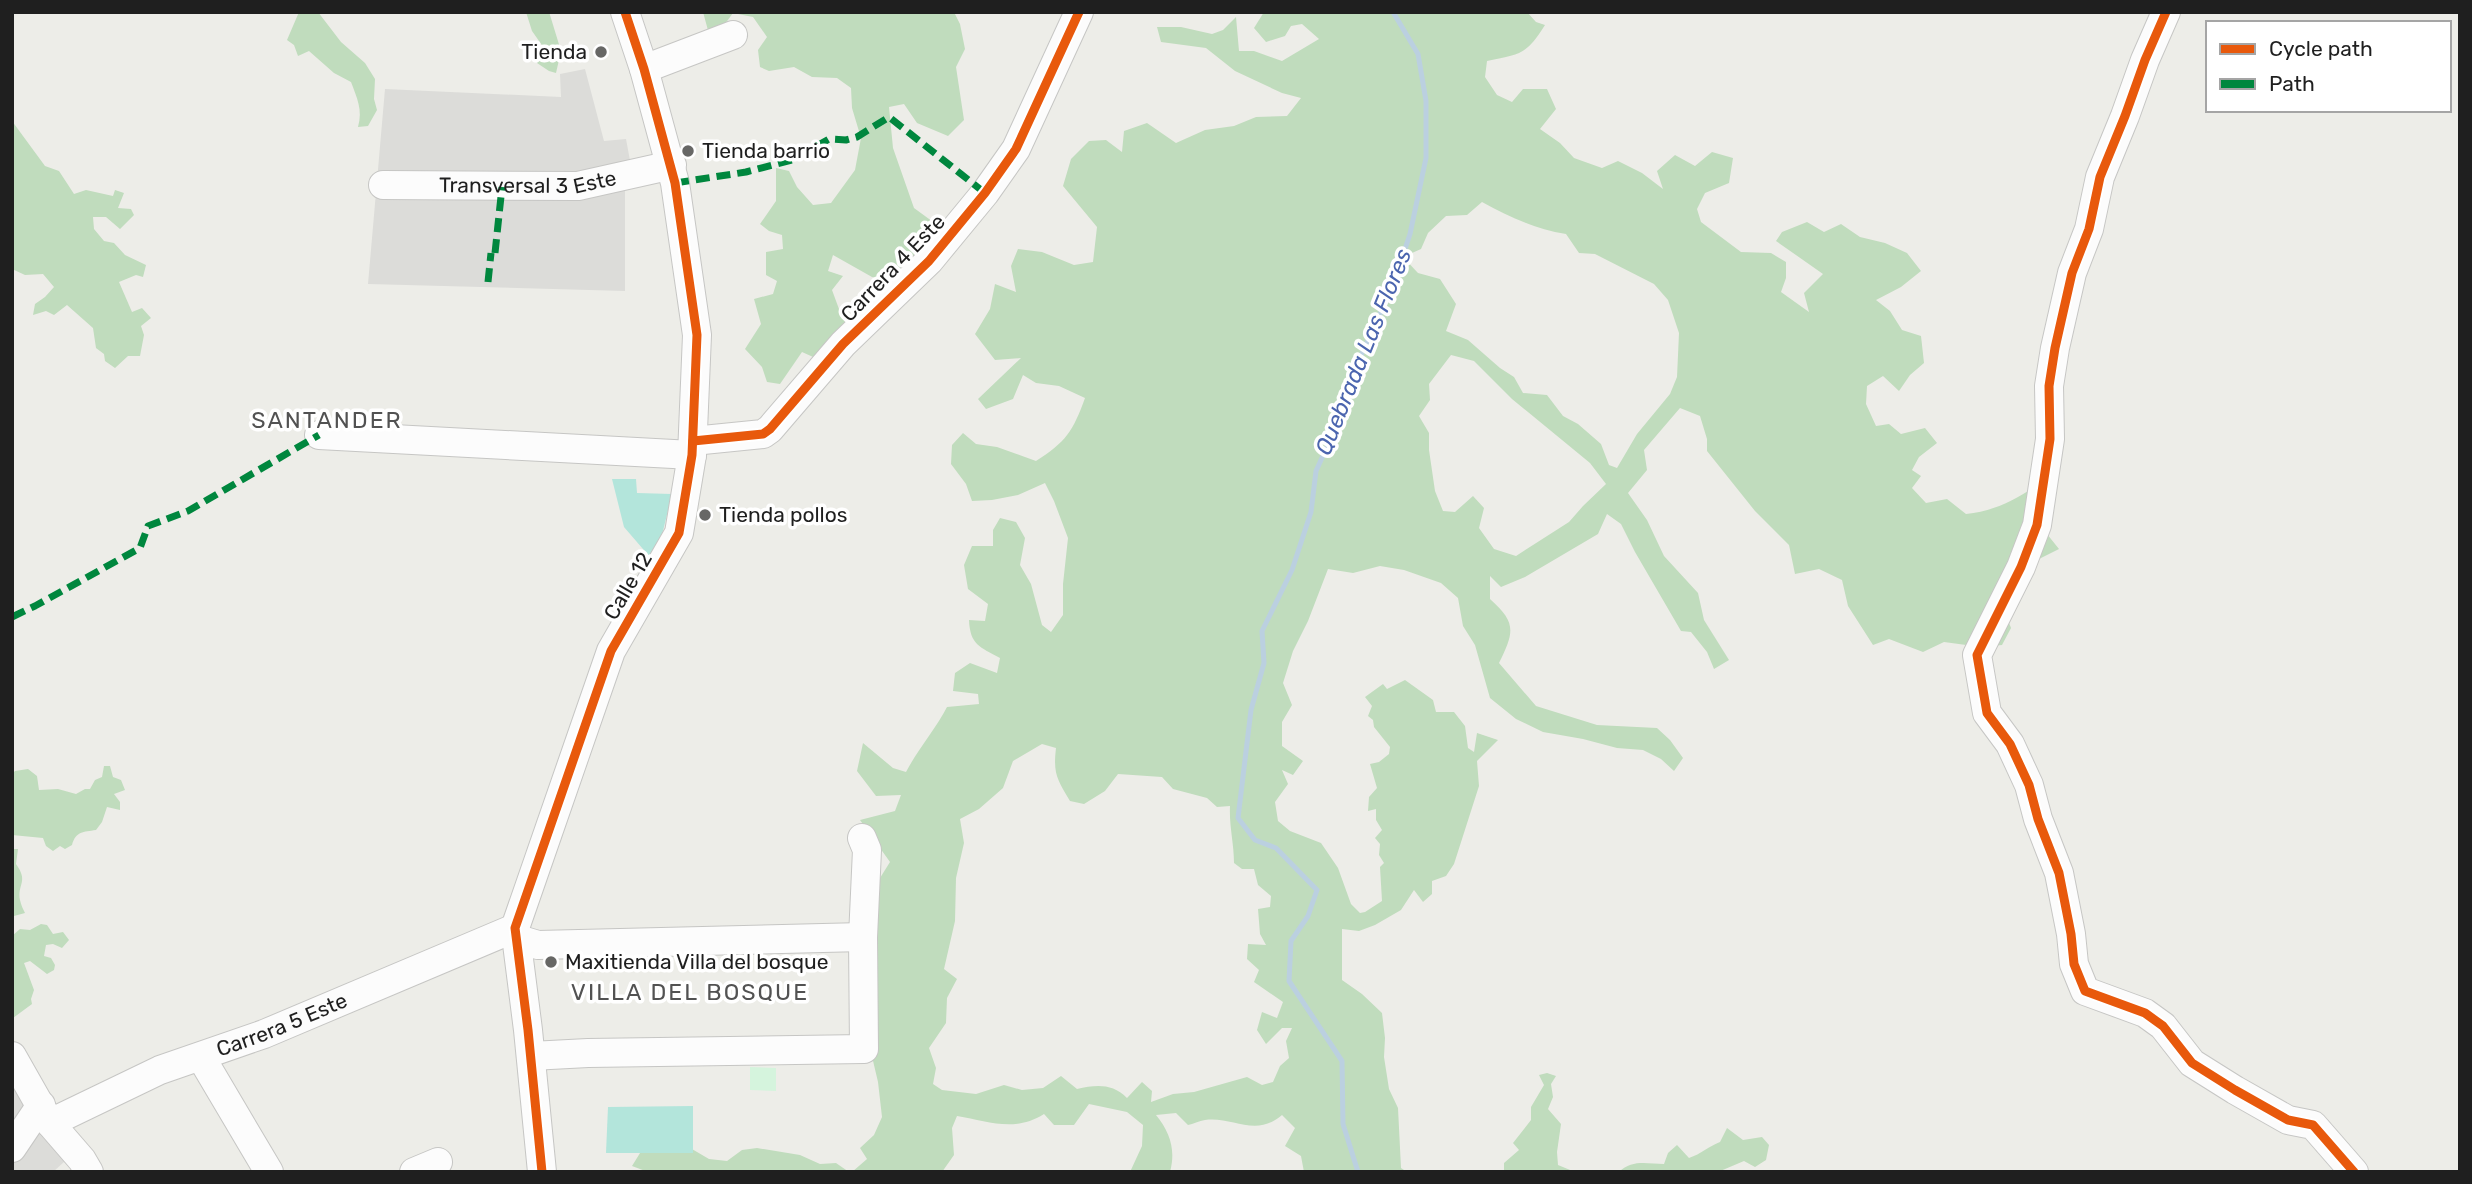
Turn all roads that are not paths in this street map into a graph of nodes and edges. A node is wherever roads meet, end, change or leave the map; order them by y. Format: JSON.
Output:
{"nodes":[{"id":1,"x":625,"y":12,"type":"edge"},
{"id":2,"x":1079,"y":12,"type":"edge"},
{"id":3,"x":2166,"y":12,"type":"edge"},
{"id":4,"x":733,"y":35,"type":"dead end"},
{"id":5,"x":645,"y":69,"type":"junction"},
{"id":6,"x":672,"y":165,"type":"junction"},
{"id":7,"x":383,"y":185,"type":"dead end"},
{"id":8,"x":319,"y":435,"type":"dead end"},
{"id":9,"x":692,"y":448,"type":"junction"},
{"id":10,"x":862,"y":838,"type":"dead end"},
{"id":11,"x":516,"y":934,"type":"junction"},
{"id":12,"x":863,"y":936,"type":"junction"},
{"id":13,"x":12,"y":1056,"type":"edge"},
{"id":14,"x":531,"y":1056,"type":"junction"},
{"id":15,"x":201,"y":1057,"type":"junction"},
{"id":16,"x":45,"y":1114,"type":"junction"},
{"id":17,"x":12,"y":1148,"type":"edge"},
{"id":18,"x":79,"y":1168,"type":"edge"},
{"id":19,"x":269,"y":1172,"type":"edge"},
{"id":20,"x":542,"y":1172,"type":"edge"},
{"id":21,"x":2354,"y":1172,"type":"edge"}],
"edges":[{"from":1,"to":5,"type":"street","name":"Calle 12"},
{"from":2,"to":9,"type":"street","name":"Carrera 4 Este"},
{"from":3,"to":21,"type":"street"},
{"from":4,"to":5,"type":"street"},
{"from":5,"to":6,"type":"street","name":"Calle 12"},
{"from":6,"to":7,"type":"street","name":"Transversal 3 Este"},
{"from":6,"to":9,"type":"street","name":"Calle 12"},
{"from":8,"to":9,"type":"street","name":"Carrera 4 Este"},
{"from":9,"to":11,"type":"street","name":"Calle 12"},
{"from":10,"to":12,"type":"street"},
{"from":11,"to":12,"type":"street"},
{"from":11,"to":14,"type":"street","name":"Calle 12"},
{"from":11,"to":15,"type":"street","name":"Carrera 5 Este"},
{"from":12,"to":14,"type":"street"},
{"from":13,"to":16,"type":"street"},
{"from":14,"to":20,"type":"street","name":"Calle 12"},
{"from":15,"to":16,"type":"street","name":"Carrera 5 Este"},
{"from":15,"to":19,"type":"street"},
{"from":16,"to":17,"type":"street"},
{"from":16,"to":18,"type":"street"}]}
